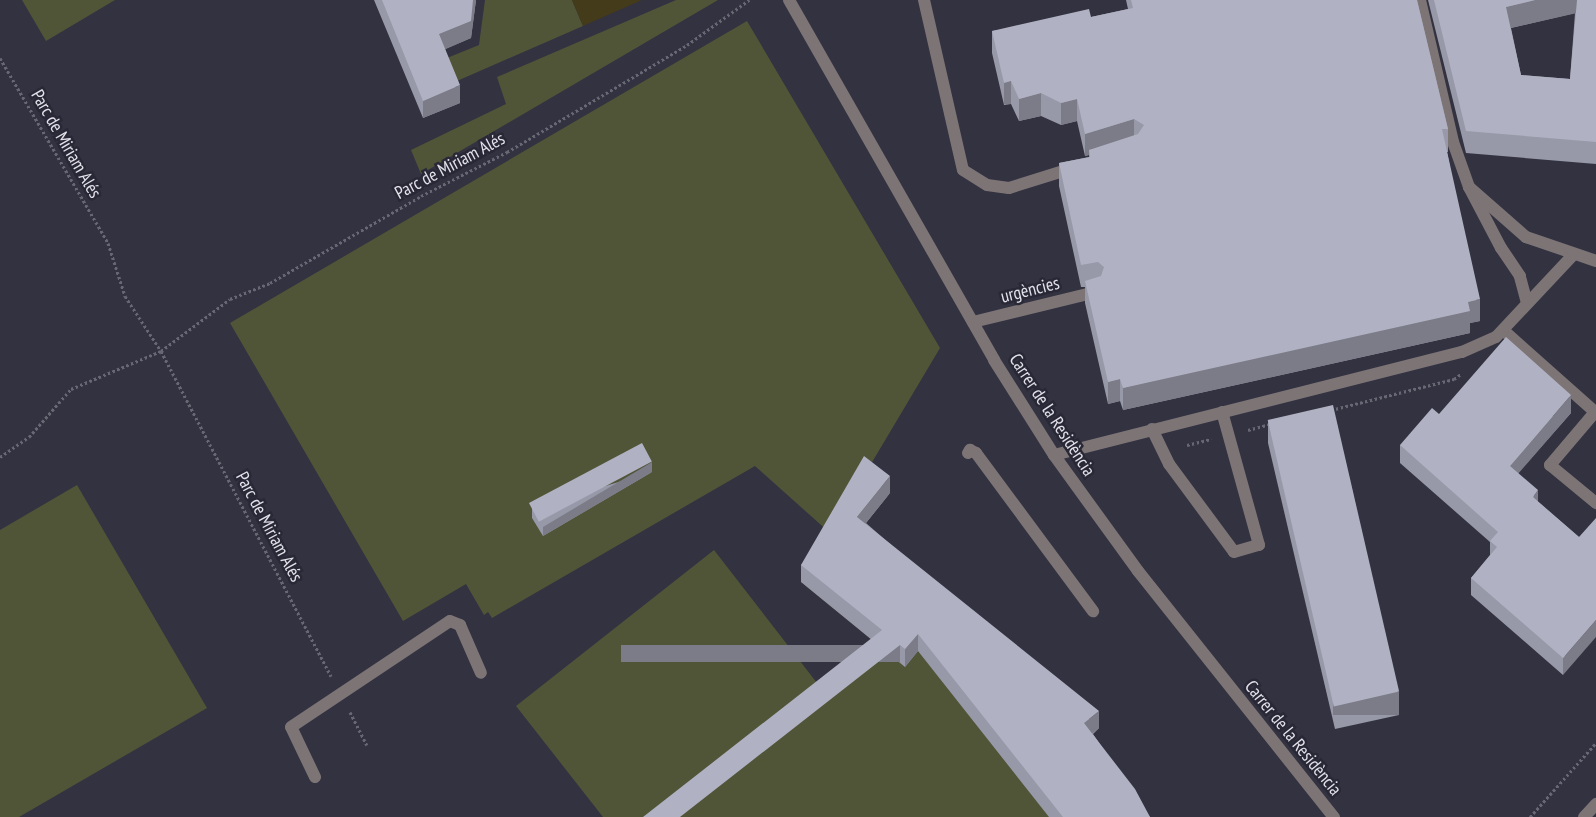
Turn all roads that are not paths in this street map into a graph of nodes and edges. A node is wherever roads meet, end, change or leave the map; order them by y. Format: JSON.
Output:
{"nodes":[{"id":1,"x":789,"y":0,"type":"edge"},
{"id":2,"x":924,"y":0,"type":"edge"},
{"id":3,"x":1420,"y":0,"type":"edge"},
{"id":4,"x":1091,"y":163,"type":"edge"},
{"id":5,"x":1468,"y":187,"type":"junction"},
{"id":6,"x":1573,"y":255,"type":"junction"},
{"id":7,"x":1596,"y":261,"type":"edge"},
{"id":8,"x":1096,"y":292,"type":"edge"},
{"id":9,"x":1527,"y":303,"type":"junction"},
{"id":10,"x":973,"y":322,"type":"junction"},
{"id":11,"x":1503,"y":330,"type":"junction"},
{"id":12,"x":1595,"y":411,"type":"edge"},
{"id":13,"x":1222,"y":412,"type":"junction"},
{"id":14,"x":1152,"y":429,"type":"junction"},
{"id":15,"x":968,"y":452,"type":"dead end"},
{"id":16,"x":1054,"y":455,"type":"junction"},
{"id":17,"x":1596,"y":503,"type":"edge"},
{"id":18,"x":1093,"y":611,"type":"dead end"},
{"id":19,"x":481,"y":673,"type":"dead end"},
{"id":20,"x":315,"y":777,"type":"dead end"},
{"id":21,"x":1596,"y":804,"type":"edge"},
{"id":22,"x":1334,"y":817,"type":"edge"},
{"id":23,"x":1584,"y":817,"type":"edge"}],
"edges":[{"from":1,"to":10,"type":"street","name":"Carrer de la Residència"},
{"from":2,"to":4,"type":"street"},
{"from":3,"to":5,"type":"street"},
{"from":5,"to":6,"type":"street"},
{"from":5,"to":9,"type":"street"},
{"from":6,"to":7,"type":"street"},
{"from":6,"to":9,"type":"street"},
{"from":8,"to":10,"type":"street","name":"urgències"},
{"from":9,"to":11,"type":"street"},
{"from":10,"to":16,"type":"street","name":"Carrer de la Residència"},
{"from":11,"to":12,"type":"street"},
{"from":11,"to":13,"type":"street"},
{"from":12,"to":17,"type":"street"},
{"from":13,"to":14,"type":"street"},
{"from":13,"to":14,"type":"street"},
{"from":14,"to":16,"type":"street"},
{"from":15,"to":18,"type":"street"},
{"from":16,"to":22,"type":"street","name":"Carrer de la Residència"},
{"from":19,"to":20,"type":"street"},
{"from":21,"to":23,"type":"street"}]}
